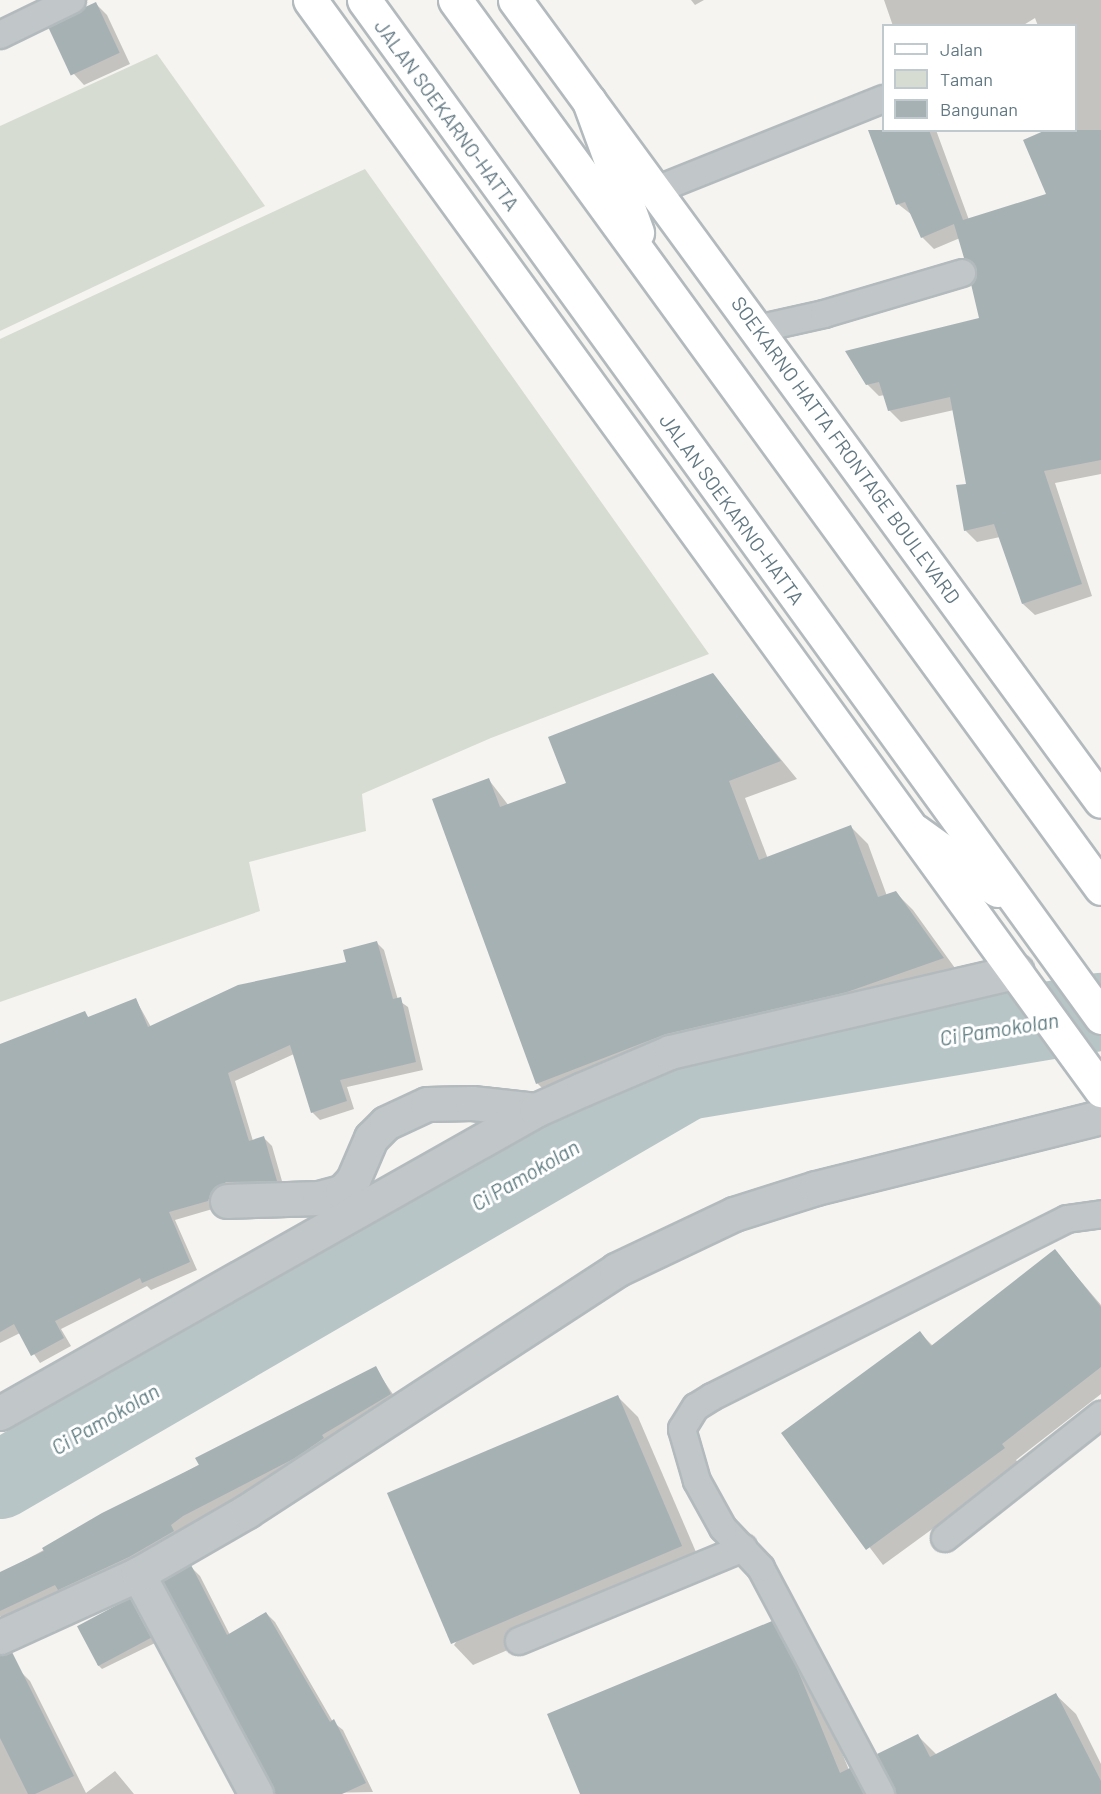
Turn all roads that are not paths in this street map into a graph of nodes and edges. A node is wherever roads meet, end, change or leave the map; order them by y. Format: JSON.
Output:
{"nodes":[{"id":1,"x":72,"y":0,"type":"edge"},
{"id":2,"x":310,"y":0,"type":"edge"},
{"id":3,"x":364,"y":0,"type":"edge"},
{"id":4,"x":455,"y":0,"type":"edge"},
{"id":5,"x":515,"y":0,"type":"edge"},
{"id":6,"x":0,"y":35,"type":"edge"},
{"id":7,"x":882,"y":100,"type":"edge"},
{"id":8,"x":589,"y":101,"type":"junction"},
{"id":9,"x":656,"y":190,"type":"junction"},
{"id":10,"x":650,"y":268,"type":"junction"},
{"id":11,"x":962,"y":273,"type":"dead end"},
{"id":12,"x":757,"y":328,"type":"junction"},
{"id":13,"x":1101,"y":801,"type":"edge"},
{"id":14,"x":915,"y":831,"type":"junction"},
{"id":15,"x":1101,"y":888,"type":"edge"},
{"id":16,"x":1020,"y":906,"type":"junction"},
{"id":17,"x":1017,"y":971,"type":"junction"},
{"id":18,"x":1101,"y":1017,"type":"edge"},
{"id":19,"x":1098,"y":1086,"type":"edge"},
{"id":20,"x":536,"y":1110,"type":"junction"},
{"id":21,"x":1101,"y":1117,"type":"edge"},
{"id":22,"x":227,"y":1201,"type":"dead end"},
{"id":23,"x":1101,"y":1214,"type":"edge"},
{"id":24,"x":0,"y":1413,"type":"edge"},
{"id":25,"x":1101,"y":1415,"type":"edge"},
{"id":26,"x":945,"y":1538,"type":"dead end"},
{"id":27,"x":742,"y":1548,"type":"junction"},
{"id":28,"x":138,"y":1574,"type":"junction"},
{"id":29,"x":0,"y":1637,"type":"edge"},
{"id":30,"x":519,"y":1641,"type":"dead end"},
{"id":31,"x":256,"y":1794,"type":"edge"},
{"id":32,"x":881,"y":1794,"type":"edge"}],
"edges":[{"from":1,"to":6,"type":"lane"},
{"from":2,"to":14,"type":"main road"},
{"from":3,"to":16,"type":"main road","name":"JALAN SOEKARNO-HATTA"},
{"from":4,"to":10,"type":"main road"},
{"from":5,"to":8,"type":"main road"},
{"from":7,"to":9,"type":"lane"},
{"from":8,"to":9,"type":"main road","name":"SOEKARNO HATTA FRONTAGE BOULEVARD"},
{"from":8,"to":10,"type":"main road"},
{"from":9,"to":12,"type":"main road","name":"SOEKARNO HATTA FRONTAGE BOULEVARD"},
{"from":10,"to":15,"type":"main road"},
{"from":11,"to":12,"type":"lane"},
{"from":12,"to":13,"type":"main road","name":"SOEKARNO HATTA FRONTAGE BOULEVARD"},
{"from":14,"to":16,"type":"main road"},
{"from":14,"to":17,"type":"main road"},
{"from":16,"to":18,"type":"main road","name":"JALAN SOEKARNO-HATTA"},
{"from":17,"to":19,"type":"main road"},
{"from":17,"to":20,"type":"street"},
{"from":20,"to":22,"type":"street"},
{"from":20,"to":24,"type":"street"},
{"from":21,"to":28,"type":"street"},
{"from":23,"to":27,"type":"lane"},
{"from":25,"to":26,"type":"lane"},
{"from":27,"to":30,"type":"lane"},
{"from":27,"to":32,"type":"lane"},
{"from":28,"to":29,"type":"street"},
{"from":28,"to":31,"type":"street"}]}
